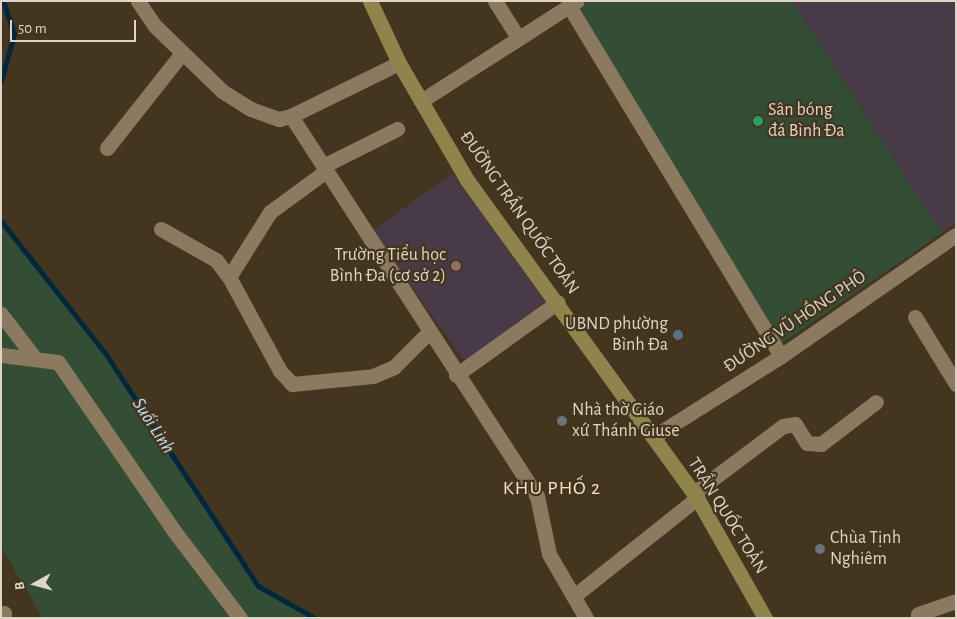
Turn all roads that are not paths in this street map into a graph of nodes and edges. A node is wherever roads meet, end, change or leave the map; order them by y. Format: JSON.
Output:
{"nodes":[{"id":1,"x":138,"y":1,"type":"edge"},
{"id":2,"x":370,"y":1,"type":"edge"},
{"id":3,"x":495,"y":1,"type":"edge"},
{"id":4,"x":573,"y":4,"type":"edge"},
{"id":5,"x":518,"y":36,"type":"junction"},
{"id":6,"x":182,"y":53,"type":"junction"},
{"id":7,"x":399,"y":63,"type":"junction"},
{"id":8,"x":421,"y":101,"type":"junction"},
{"id":9,"x":291,"y":116,"type":"junction"},
{"id":10,"x":397,"y":129,"type":"dead end"},
{"id":11,"x":107,"y":148,"type":"dead end"},
{"id":12,"x":325,"y":168,"type":"junction"},
{"id":13,"x":161,"y":230,"type":"dead end"},
{"id":14,"x":956,"y":235,"type":"edge"},
{"id":15,"x":229,"y":277,"type":"junction"},
{"id":16,"x":558,"y":302,"type":"junction"},
{"id":17,"x":1,"y":314,"type":"edge"},
{"id":18,"x":915,"y":317,"type":"dead end"},
{"id":19,"x":428,"y":333,"type":"junction"},
{"id":20,"x":1,"y":355,"type":"edge"},
{"id":21,"x":782,"y":356,"type":"junction"},
{"id":22,"x":34,"y":357,"type":"junction"},
{"id":23,"x":456,"y":376,"type":"junction"},
{"id":24,"x":956,"y":384,"type":"edge"},
{"id":25,"x":876,"y":402,"type":"dead end"},
{"id":26,"x":653,"y":437,"type":"junction"},
{"id":27,"x":695,"y":495,"type":"junction"},
{"id":28,"x":574,"y":596,"type":"junction"},
{"id":29,"x":956,"y":601,"type":"edge"},
{"id":30,"x":240,"y":618,"type":"edge"},
{"id":31,"x":586,"y":618,"type":"edge"},
{"id":32,"x":765,"y":618,"type":"edge"},
{"id":33,"x":920,"y":618,"type":"edge"}],
"edges":[{"from":1,"to":6,"type":"street"},
{"from":2,"to":7,"type":"main road","name":"ĐƯỜNG TRẦN QUỐC TOẢN"},
{"from":3,"to":5,"type":"street"},
{"from":4,"to":5,"type":"street"},
{"from":4,"to":21,"type":"street"},
{"from":5,"to":8,"type":"street"},
{"from":6,"to":9,"type":"street"},
{"from":6,"to":11,"type":"street"},
{"from":7,"to":8,"type":"main road","name":"ĐƯỜNG TRẦN QUỐC TOẢN"},
{"from":7,"to":9,"type":"street"},
{"from":8,"to":16,"type":"main road","name":"ĐƯỜNG TRẦN QUỐC TOẢN"},
{"from":9,"to":12,"type":"street"},
{"from":10,"to":12,"type":"street"},
{"from":12,"to":15,"type":"street"},
{"from":12,"to":19,"type":"street"},
{"from":13,"to":15,"type":"street"},
{"from":14,"to":21,"type":"street","name":"ĐƯỜNG VŨ HỒNG PHÔ"},
{"from":15,"to":19,"type":"street"},
{"from":16,"to":23,"type":"street"},
{"from":16,"to":26,"type":"main road","name":"ĐƯỜNG TRẦN QUỐC TOẢN"},
{"from":17,"to":22,"type":"street"},
{"from":18,"to":24,"type":"street"},
{"from":19,"to":23,"type":"street"},
{"from":20,"to":22,"type":"street"},
{"from":21,"to":26,"type":"street","name":"ĐƯỜNG VŨ HỒNG PHÔ"},
{"from":22,"to":30,"type":"street"},
{"from":23,"to":28,"type":"street"},
{"from":25,"to":27,"type":"street"},
{"from":26,"to":27,"type":"main road","name":"TRẦN QUỐC TOẢN"},
{"from":27,"to":28,"type":"street"},
{"from":27,"to":32,"type":"main road","name":"TRẦN QUỐC TOẢN"},
{"from":28,"to":31,"type":"street"},
{"from":29,"to":33,"type":"street"}]}
